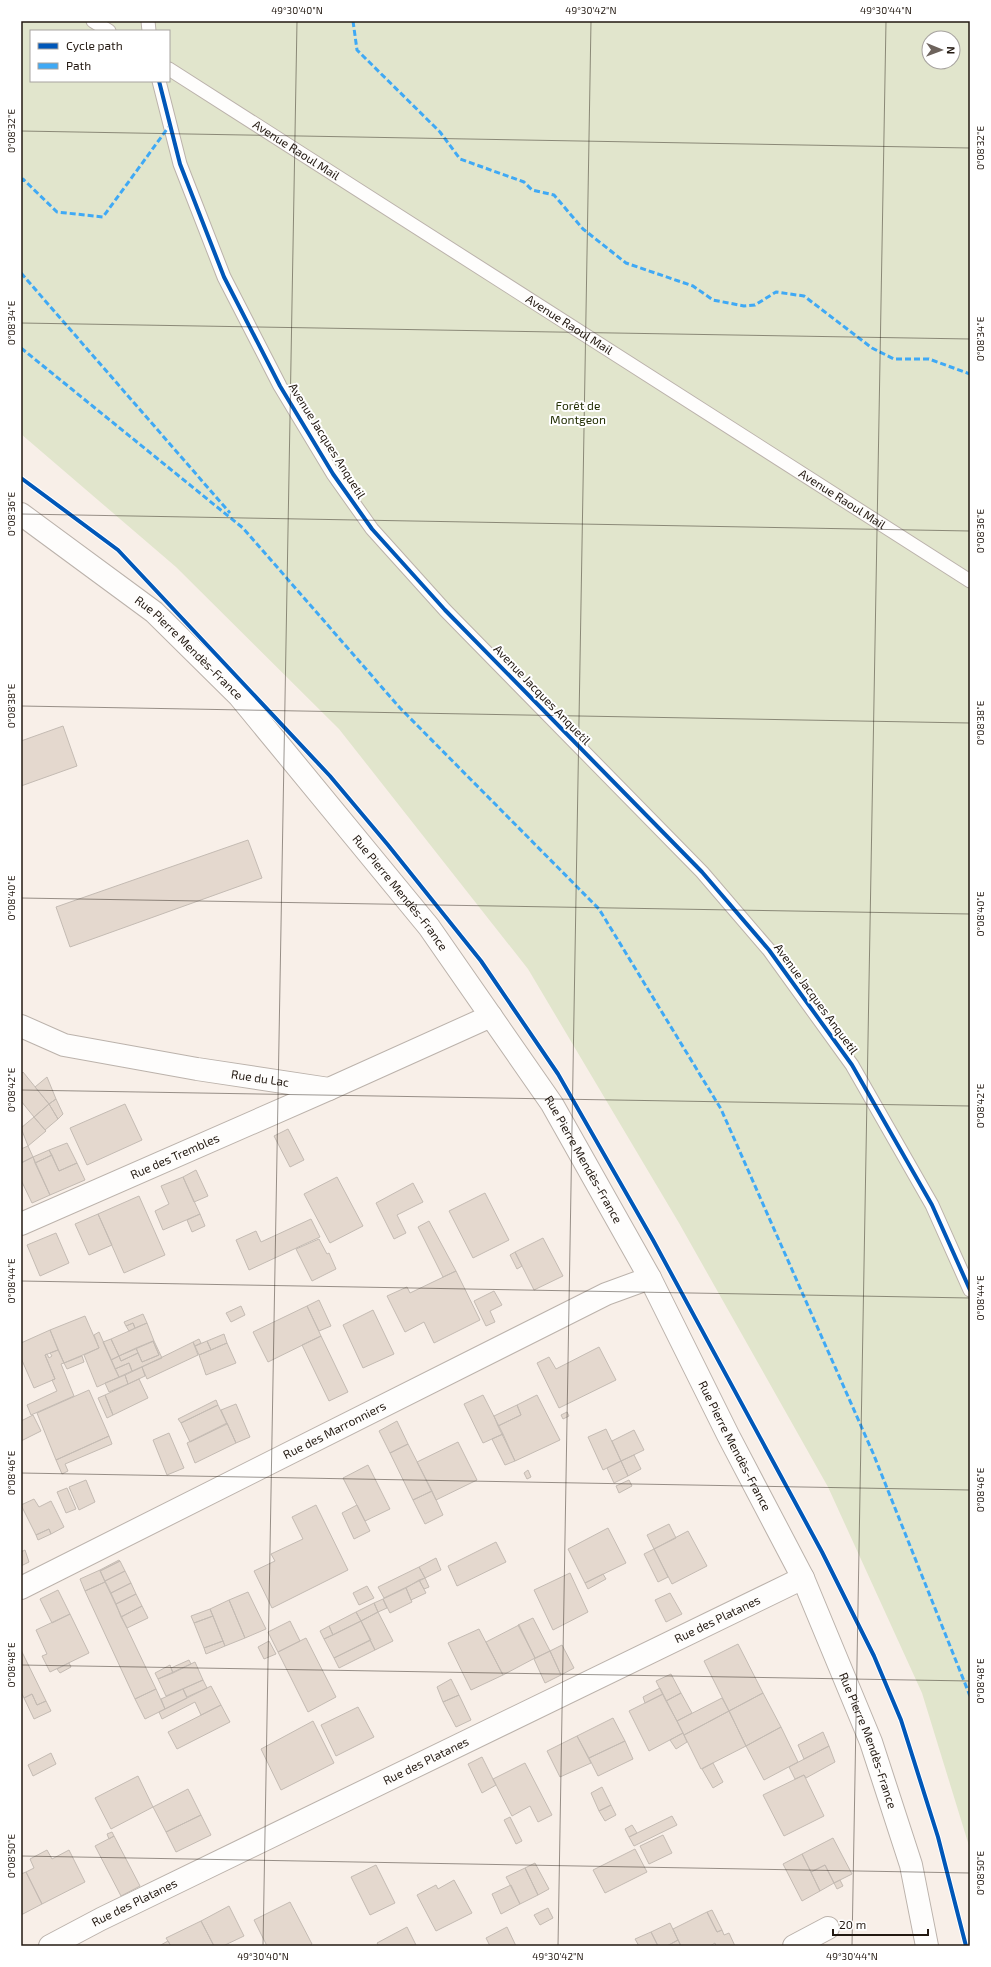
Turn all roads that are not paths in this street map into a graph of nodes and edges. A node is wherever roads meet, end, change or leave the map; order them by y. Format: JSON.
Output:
{"nodes":[{"id":1,"x":93,"y":21,"type":"edge"},
{"id":2,"x":107,"y":30,"type":"edge"},
{"id":3,"x":170,"y":70,"type":"edge"},
{"id":4,"x":159,"y":82,"type":"edge"},
{"id":5,"x":21,"y":514,"type":"edge"},
{"id":6,"x":970,"y":581,"type":"edge"},
{"id":7,"x":491,"y":1016,"type":"junction"},
{"id":8,"x":21,"y":1026,"type":"edge"},
{"id":9,"x":329,"y":1090,"type":"junction"},
{"id":10,"x":21,"y":1224,"type":"edge"},
{"id":11,"x":650,"y":1278,"type":"junction"},
{"id":12,"x":970,"y":1290,"type":"edge"},
{"id":13,"x":803,"y":1578,"type":"junction"},
{"id":14,"x":21,"y":1588,"type":"edge"},
{"id":15,"x":828,"y":1928,"type":"dead end"},
{"id":16,"x":50,"y":1946,"type":"edge"},
{"id":17,"x":794,"y":1946,"type":"edge"},
{"id":18,"x":927,"y":1946,"type":"edge"}],
"edges":[{"from":1,"to":2,"type":"lane"},
{"from":3,"to":6,"type":"lane","name":"Avenue Raoul Mail"},
{"from":4,"to":12,"type":"lane","name":"Avenue Jacques Anquetil"},
{"from":5,"to":7,"type":"street","name":"Rue Pierre Mendès-France"},
{"from":7,"to":9,"type":"street"},
{"from":7,"to":11,"type":"street","name":"Rue Pierre Mendès-France"},
{"from":8,"to":9,"type":"street","name":"Rue du Lac"},
{"from":9,"to":10,"type":"street","name":"Rue des Trembles"},
{"from":11,"to":13,"type":"street","name":"Rue Pierre Mendès-France"},
{"from":11,"to":14,"type":"street","name":"Rue des Marronniers"},
{"from":13,"to":16,"type":"street","name":"Rue des Platanes"},
{"from":13,"to":18,"type":"street","name":"Rue Pierre Mendès-France"},
{"from":15,"to":17,"type":"street"}]}
